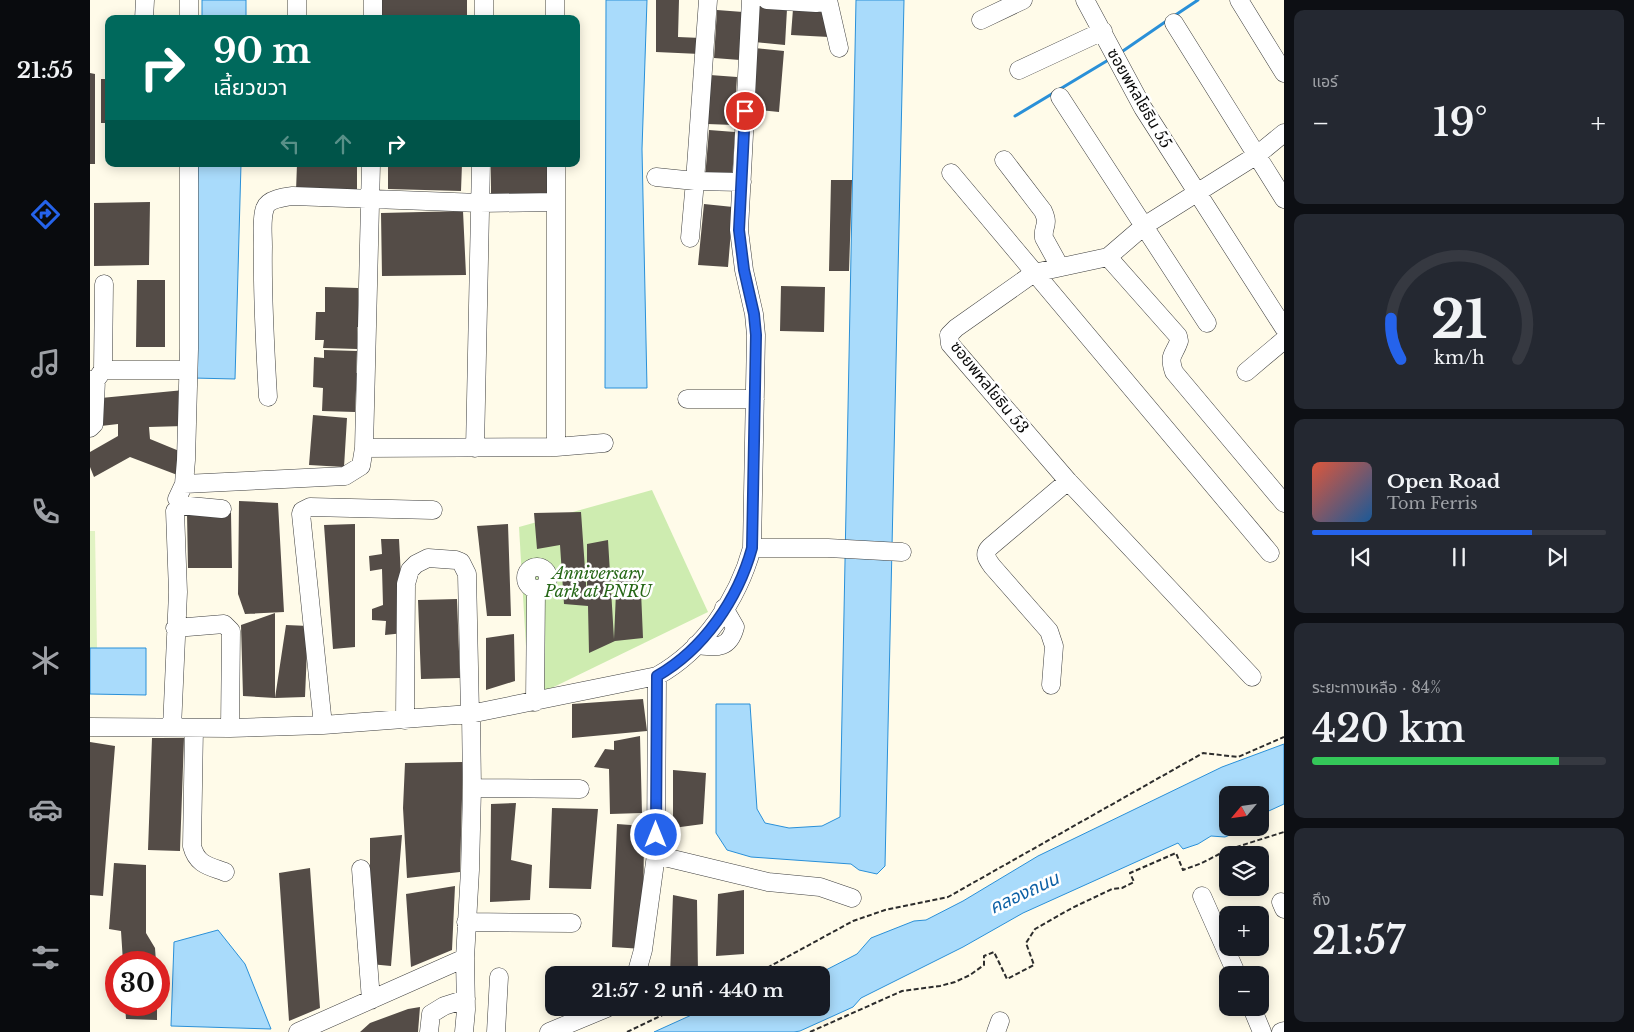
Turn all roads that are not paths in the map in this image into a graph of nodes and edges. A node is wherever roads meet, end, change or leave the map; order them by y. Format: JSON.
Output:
{"nodes":[{"id":1,"x":145,"y":0,"type":"edge"},
{"id":2,"x":189,"y":0,"type":"edge"},
{"id":3,"x":297,"y":0,"type":"edge"},
{"id":4,"x":373,"y":0,"type":"edge"},
{"id":5,"x":484,"y":0,"type":"edge"},
{"id":6,"x":555,"y":0,"type":"edge"},
{"id":7,"x":708,"y":0,"type":"edge"},
{"id":8,"x":751,"y":0,"type":"edge"},
{"id":9,"x":767,"y":0,"type":"edge"},
{"id":10,"x":826,"y":0,"type":"edge"},
{"id":11,"x":1023,"y":0,"type":"edge"},
{"id":12,"x":1085,"y":0,"type":"edge"},
{"id":13,"x":1239,"y":0,"type":"edge"},
{"id":14,"x":144,"y":15,"type":"edge"},
{"id":15,"x":189,"y":15,"type":"edge"},
{"id":16,"x":297,"y":15,"type":"edge"},
{"id":17,"x":373,"y":15,"type":"edge"},
{"id":18,"x":484,"y":15,"type":"edge"},
{"id":19,"x":555,"y":15,"type":"edge"},
{"id":20,"x":981,"y":20,"type":"dead end"},
{"id":21,"x":1174,"y":23,"type":"dead end"},
{"id":22,"x":1103,"y":31,"type":"junction"},
{"id":23,"x":839,"y":48,"type":"dead end"},
{"id":24,"x":1020,"y":70,"type":"dead end"},
{"id":25,"x":1284,"y":73,"type":"edge"},
{"id":26,"x":1060,"y":97,"type":"dead end"},
{"id":27,"x":1284,"y":133,"type":"edge"},
{"id":28,"x":1257,"y":155,"type":"junction"},
{"id":29,"x":1004,"y":160,"type":"dead end"},
{"id":30,"x":189,"y":167,"type":"edge"},
{"id":31,"x":371,"y":167,"type":"edge"},
{"id":32,"x":481,"y":167,"type":"edge"},
{"id":33,"x":556,"y":167,"type":"edge"},
{"id":34,"x":951,"y":173,"type":"dead end"},
{"id":35,"x":656,"y":177,"type":"dead end"},
{"id":36,"x":695,"y":181,"type":"junction"},
{"id":37,"x":742,"y":182,"type":"junction"},
{"id":38,"x":1198,"y":193,"type":"junction"},
{"id":39,"x":1284,"y":199,"type":"edge"},
{"id":40,"x":370,"y":200,"type":"junction"},
{"id":41,"x":480,"y":202,"type":"junction"},
{"id":42,"x":556,"y":202,"type":"junction"},
{"id":43,"x":1144,"y":226,"type":"junction"},
{"id":44,"x":690,"y":238,"type":"dead end"},
{"id":45,"x":1108,"y":257,"type":"junction"},
{"id":46,"x":1060,"y":267,"type":"junction"},
{"id":47,"x":1034,"y":273,"type":"junction"},
{"id":48,"x":104,"y":284,"type":"dead end"},
{"id":49,"x":1207,"y":323,"type":"dead end"},
{"id":50,"x":1281,"y":324,"type":"edge"},
{"id":51,"x":1284,"y":340,"type":"edge"},
{"id":52,"x":188,"y":370,"type":"junction"},
{"id":53,"x":1246,"y":372,"type":"dead end"},
{"id":54,"x":96,"y":377,"type":"edge"},
{"id":55,"x":268,"y":397,"type":"dead end"},
{"id":56,"x":687,"y":399,"type":"dead end"},
{"id":57,"x":755,"y":399,"type":"junction"},
{"id":58,"x":90,"y":428,"type":"edge"},
{"id":59,"x":604,"y":443,"type":"dead end"},
{"id":60,"x":556,"y":447,"type":"junction"},
{"id":61,"x":364,"y":448,"type":"junction"},
{"id":62,"x":475,"y":448,"type":"junction"},
{"id":63,"x":1068,"y":481,"type":"junction"},
{"id":64,"x":179,"y":500,"type":"junction"},
{"id":65,"x":1284,"y":503,"type":"edge"},
{"id":66,"x":222,"y":509,"type":"dead end"},
{"id":67,"x":433,"y":510,"type":"dead end"},
{"id":68,"x":752,"y":548,"type":"junction"},
{"id":69,"x":898,"y":551,"type":"dead end"},
{"id":70,"x":1270,"y":553,"type":"dead end"},
{"id":71,"x":536,"y":589,"type":"dead end"},
{"id":72,"x":175,"y":628,"type":"junction"},
{"id":73,"x":657,"y":676,"type":"junction"},
{"id":74,"x":1252,"y":677,"type":"dead end"},
{"id":75,"x":1051,"y":684,"type":"dead end"},
{"id":76,"x":535,"y":702,"type":"junction"},
{"id":77,"x":470,"y":714,"type":"junction"},
{"id":78,"x":406,"y":720,"type":"junction"},
{"id":79,"x":323,"y":725,"type":"junction"},
{"id":80,"x":90,"y":727,"type":"edge"},
{"id":81,"x":172,"y":728,"type":"junction"},
{"id":82,"x":194,"y":728,"type":"junction"},
{"id":83,"x":230,"y":728,"type":"junction"},
{"id":84,"x":472,"y":788,"type":"junction"},
{"id":85,"x":580,"y":789,"type":"dead end"},
{"id":86,"x":656,"y":855,"type":"junction"},
{"id":87,"x":361,"y":869,"type":"dead end"},
{"id":88,"x":225,"y":872,"type":"dead end"},
{"id":89,"x":1202,"y":896,"type":"dead end"},
{"id":90,"x":852,"y":898,"type":"dead end"},
{"id":91,"x":466,"y":922,"type":"junction"},
{"id":92,"x":572,"y":923,"type":"dead end"},
{"id":93,"x":465,"y":958,"type":"junction"},
{"id":94,"x":639,"y":966,"type":"edge"},
{"id":95,"x":1233,"y":966,"type":"edge"},
{"id":96,"x":499,"y":977,"type":"dead end"},
{"id":97,"x":466,"y":999,"type":"junction"},
{"id":98,"x":371,"y":1000,"type":"junction"},
{"id":99,"x":588,"y":1016,"type":"edge"},
{"id":100,"x":1255,"y":1016,"type":"edge"},
{"id":101,"x":298,"y":1032,"type":"edge"},
{"id":102,"x":429,"y":1032,"type":"edge"},
{"id":103,"x":464,"y":1032,"type":"edge"},
{"id":104,"x":496,"y":1032,"type":"edge"},
{"id":105,"x":549,"y":1032,"type":"edge"},
{"id":106,"x":1262,"y":1032,"type":"edge"}],
"edges":[{"from":1,"to":14,"type":"street"},
{"from":2,"to":15,"type":"street"},
{"from":3,"to":16,"type":"street"},
{"from":4,"to":17,"type":"street"},
{"from":5,"to":18,"type":"street"},
{"from":6,"to":19,"type":"street"},
{"from":7,"to":36,"type":"street"},
{"from":8,"to":37,"type":"street"},
{"from":9,"to":10,"type":"street"},
{"from":10,"to":23,"type":"street"},
{"from":11,"to":20,"type":"street"},
{"from":12,"to":22,"type":"street","name":"ซอยพหลโยธิน 55"},
{"from":13,"to":25,"type":"street"},
{"from":21,"to":28,"type":"street"},
{"from":22,"to":24,"type":"street"},
{"from":22,"to":38,"type":"street","name":"ซอยพหลโยธิน 55"},
{"from":26,"to":43,"type":"street"},
{"from":27,"to":28,"type":"street","name":"ซอยพหลโยธิน 53"},
{"from":28,"to":38,"type":"street","name":"ซอยพหลโยธิน 53"},
{"from":28,"to":39,"type":"street"},
{"from":29,"to":46,"type":"street"},
{"from":30,"to":52,"type":"street"},
{"from":31,"to":40,"type":"street"},
{"from":32,"to":41,"type":"street"},
{"from":33,"to":42,"type":"street"},
{"from":34,"to":47,"type":"street"},
{"from":35,"to":36,"type":"street"},
{"from":36,"to":37,"type":"street"},
{"from":36,"to":44,"type":"street"},
{"from":37,"to":57,"type":"street"},
{"from":38,"to":43,"type":"street","name":"ซอยพหลโยธิน 53"},
{"from":38,"to":50,"type":"street","name":"ซอยพหลโยธิน 55"},
{"from":40,"to":41,"type":"street"},
{"from":40,"to":55,"type":"street"},
{"from":40,"to":61,"type":"street"},
{"from":41,"to":42,"type":"street"},
{"from":41,"to":62,"type":"street"},
{"from":42,"to":60,"type":"street"},
{"from":43,"to":45,"type":"street","name":"ซอยพหลโยธิน 53"},
{"from":43,"to":49,"type":"street"},
{"from":45,"to":46,"type":"street","name":"ซอยพหลโยธิน 53"},
{"from":45,"to":65,"type":"street"},
{"from":46,"to":47,"type":"street","name":"ซอยพหลโยธิน 53"},
{"from":47,"to":63,"type":"street","name":"ซอยพหลโยธิน 53"},
{"from":47,"to":70,"type":"street"},
{"from":48,"to":54,"type":"street"},
{"from":51,"to":53,"type":"street"},
{"from":52,"to":54,"type":"street"},
{"from":52,"to":64,"type":"street"},
{"from":54,"to":58,"type":"street"},
{"from":56,"to":57,"type":"street"},
{"from":57,"to":68,"type":"street"},
{"from":59,"to":60,"type":"street"},
{"from":60,"to":62,"type":"street"},
{"from":61,"to":62,"type":"street"},
{"from":61,"to":64,"type":"street"},
{"from":63,"to":74,"type":"street","name":"ซอยพหลโยธิน 53"},
{"from":63,"to":75,"type":"street"},
{"from":64,"to":66,"type":"street"},
{"from":64,"to":72,"type":"street"},
{"from":67,"to":79,"type":"street"},
{"from":68,"to":69,"type":"street"},
{"from":68,"to":73,"type":"street"},
{"from":71,"to":76,"type":"street"},
{"from":72,"to":81,"type":"street"},
{"from":72,"to":83,"type":"street"},
{"from":73,"to":76,"type":"street"},
{"from":73,"to":86,"type":"street"},
{"from":76,"to":77,"type":"street"},
{"from":77,"to":78,"type":"street"},
{"from":77,"to":78,"type":"street"},
{"from":77,"to":84,"type":"street"},
{"from":78,"to":79,"type":"street"},
{"from":79,"to":83,"type":"street"},
{"from":80,"to":81,"type":"street"},
{"from":81,"to":82,"type":"street"},
{"from":82,"to":83,"type":"street"},
{"from":82,"to":88,"type":"street"},
{"from":84,"to":85,"type":"street"},
{"from":84,"to":91,"type":"street"},
{"from":86,"to":90,"type":"street"},
{"from":86,"to":94,"type":"street"},
{"from":87,"to":98,"type":"street"},
{"from":89,"to":95,"type":"street"},
{"from":91,"to":92,"type":"street"},
{"from":91,"to":93,"type":"street"},
{"from":93,"to":97,"type":"street"},
{"from":93,"to":98,"type":"street"},
{"from":96,"to":104,"type":"street"},
{"from":97,"to":102,"type":"street"},
{"from":97,"to":103,"type":"street"},
{"from":98,"to":101,"type":"street"},
{"from":99,"to":105,"type":"street"},
{"from":100,"to":106,"type":"street"}]}
